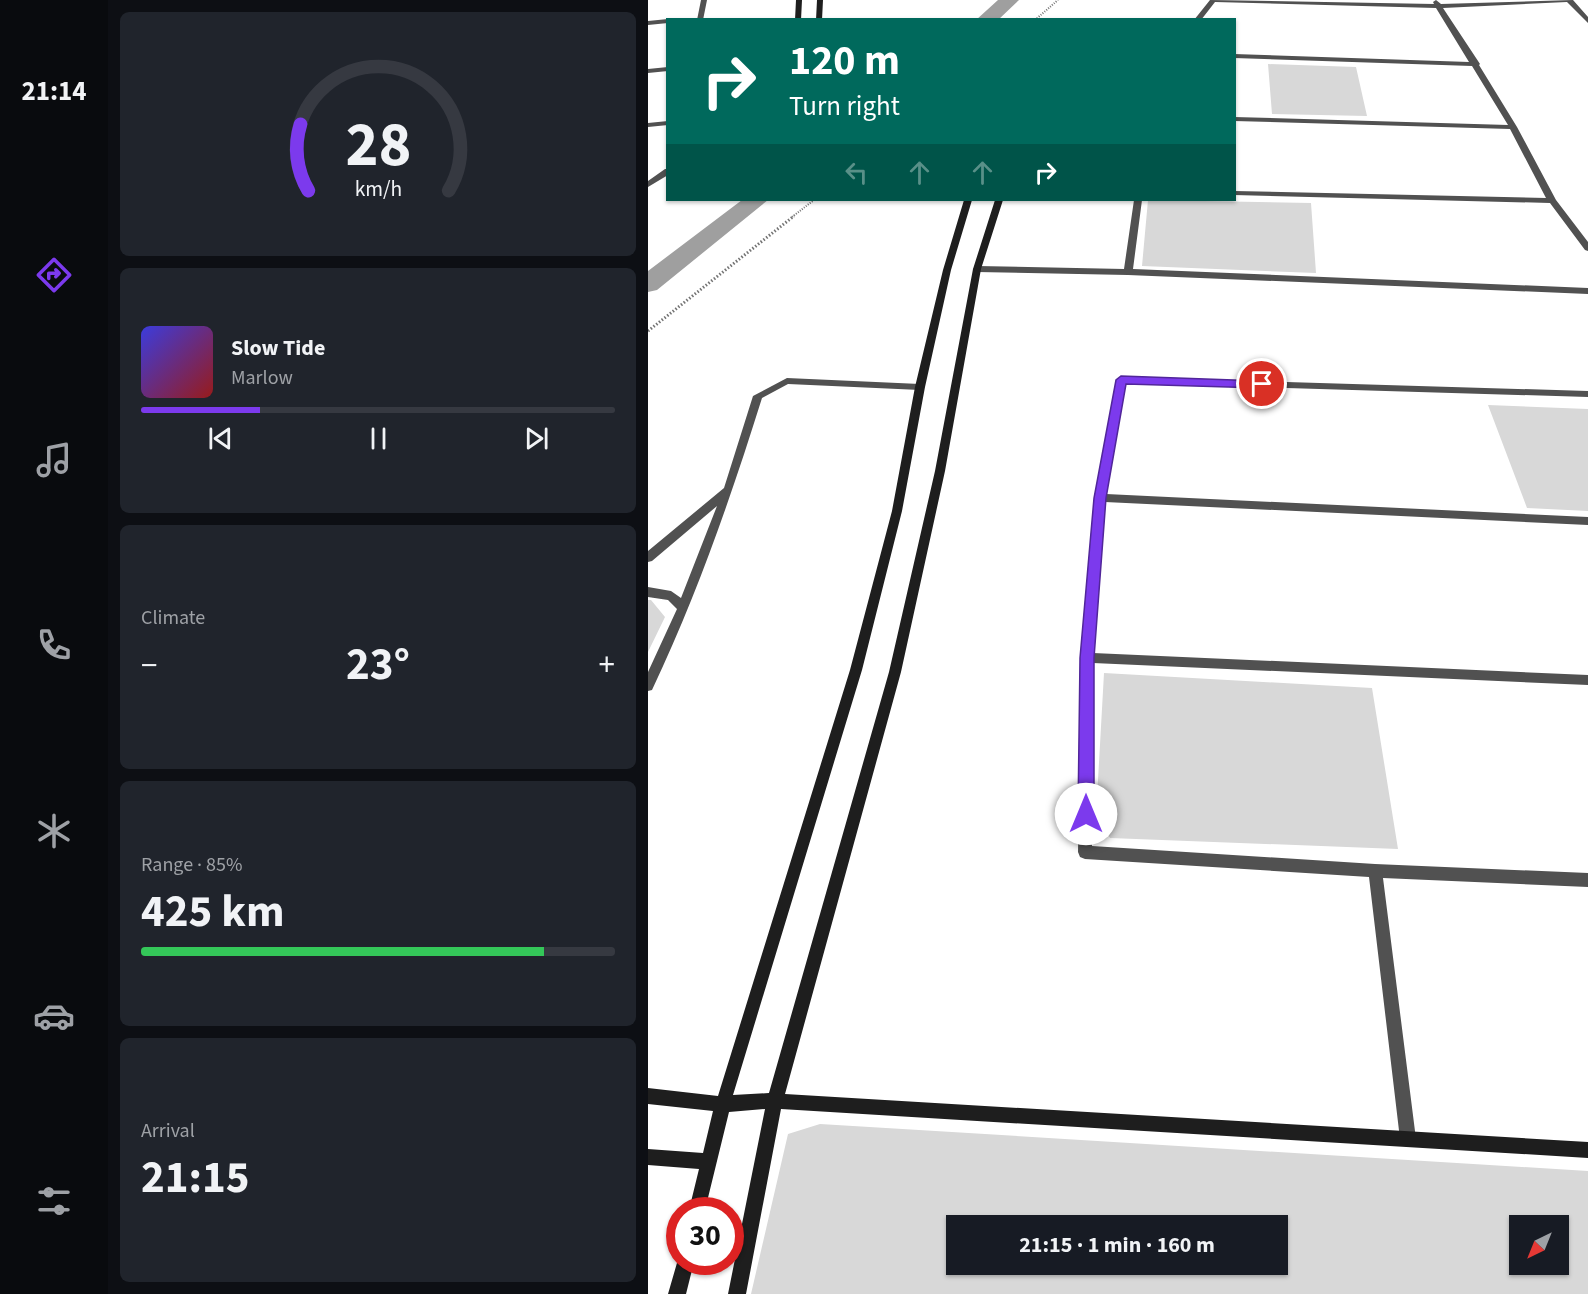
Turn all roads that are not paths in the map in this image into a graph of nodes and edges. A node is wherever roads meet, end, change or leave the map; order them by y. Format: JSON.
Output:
{"nodes":[{"id":1,"x":704,"y":0,"type":"edge"},
{"id":2,"x":799,"y":0,"type":"edge"},
{"id":3,"x":820,"y":0,"type":"edge"},
{"id":4,"x":1213,"y":0,"type":"edge"},
{"id":5,"x":1568,"y":0,"type":"edge"},
{"id":6,"x":1437,"y":3,"type":"edge"},
{"id":7,"x":700,"y":18,"type":"edge"},
{"id":8,"x":798,"y":18,"type":"edge"},
{"id":9,"x":819,"y":18,"type":"edge"},
{"id":10,"x":1199,"y":18,"type":"edge"},
{"id":11,"x":666,"y":21,"type":"edge"},
{"id":12,"x":1588,"y":21,"type":"edge"},
{"id":13,"x":648,"y":23,"type":"edge"},
{"id":14,"x":1236,"y":56,"type":"edge"},
{"id":15,"x":1476,"y":64,"type":"junction"},
{"id":16,"x":666,"y":69,"type":"edge"},
{"id":17,"x":648,"y":71,"type":"edge"},
{"id":18,"x":1236,"y":119,"type":"edge"},
{"id":19,"x":666,"y":123,"type":"edge"},
{"id":20,"x":648,"y":125,"type":"edge"},
{"id":21,"x":1513,"y":127,"type":"junction"},
{"id":22,"x":666,"y":172,"type":"edge"},
{"id":23,"x":648,"y":185,"type":"edge"},
{"id":24,"x":1236,"y":193,"type":"edge"},
{"id":25,"x":968,"y":201,"type":"edge"},
{"id":26,"x":999,"y":201,"type":"edge"},
{"id":27,"x":1138,"y":201,"type":"edge"},
{"id":28,"x":1552,"y":201,"type":"junction"},
{"id":29,"x":1588,"y":248,"type":"edge"},
{"id":30,"x":977,"y":269,"type":"junction"},
{"id":31,"x":1128,"y":272,"type":"junction"},
{"id":32,"x":1588,"y":291,"type":"edge"},
{"id":33,"x":920,"y":387,"type":"junction"},
{"id":34,"x":1588,"y":394,"type":"edge"},
{"id":35,"x":728,"y":491,"type":"junction"},
{"id":36,"x":1100,"y":498,"type":"junction"},
{"id":37,"x":1588,"y":521,"type":"edge"},
{"id":38,"x":648,"y":558,"type":"edge"},
{"id":39,"x":648,"y":592,"type":"edge"},
{"id":40,"x":683,"y":608,"type":"junction"},
{"id":41,"x":1087,"y":658,"type":"junction"},
{"id":42,"x":1588,"y":680,"type":"edge"},
{"id":43,"x":648,"y":686,"type":"edge"},
{"id":44,"x":1375,"y":872,"type":"junction"},
{"id":45,"x":1588,"y":880,"type":"edge"},
{"id":46,"x":648,"y":1096,"type":"edge"},
{"id":47,"x":776,"y":1101,"type":"junction"},
{"id":48,"x":723,"y":1104,"type":"junction"},
{"id":49,"x":1408,"y":1139,"type":"junction"},
{"id":50,"x":1588,"y":1150,"type":"edge"},
{"id":51,"x":648,"y":1157,"type":"edge"},
{"id":52,"x":709,"y":1162,"type":"junction"},
{"id":53,"x":700,"y":1197,"type":"edge"},
{"id":54,"x":682,"y":1275,"type":"edge"},
{"id":55,"x":677,"y":1294,"type":"edge"},
{"id":56,"x":737,"y":1294,"type":"edge"}],
"edges":[{"from":1,"to":7,"type":"street"},
{"from":2,"to":8,"type":"street"},
{"from":3,"to":9,"type":"street"},
{"from":4,"to":6,"type":"street"},
{"from":4,"to":10,"type":"street"},
{"from":5,"to":6,"type":"street"},
{"from":5,"to":12,"type":"street"},
{"from":6,"to":15,"type":"street"},
{"from":11,"to":13,"type":"street"},
{"from":14,"to":15,"type":"street"},
{"from":15,"to":21,"type":"street"},
{"from":16,"to":17,"type":"street"},
{"from":18,"to":21,"type":"street"},
{"from":19,"to":20,"type":"street"},
{"from":21,"to":28,"type":"street"},
{"from":22,"to":23,"type":"street"},
{"from":24,"to":28,"type":"street"},
{"from":25,"to":33,"type":"street"},
{"from":26,"to":30,"type":"street"},
{"from":27,"to":31,"type":"street"},
{"from":28,"to":29,"type":"street"},
{"from":30,"to":31,"type":"street"},
{"from":30,"to":47,"type":"street"},
{"from":31,"to":32,"type":"street"},
{"from":33,"to":35,"type":"street"},
{"from":33,"to":48,"type":"street"},
{"from":34,"to":36,"type":"street"},
{"from":35,"to":38,"type":"street"},
{"from":35,"to":40,"type":"street"},
{"from":36,"to":37,"type":"street"},
{"from":36,"to":41,"type":"street"},
{"from":39,"to":40,"type":"street"},
{"from":40,"to":43,"type":"street"},
{"from":41,"to":42,"type":"street"},
{"from":41,"to":44,"type":"street"},
{"from":44,"to":45,"type":"street"},
{"from":44,"to":49,"type":"street"},
{"from":46,"to":48,"type":"street"},
{"from":47,"to":48,"type":"street"},
{"from":47,"to":49,"type":"street"},
{"from":47,"to":56,"type":"street"},
{"from":48,"to":52,"type":"street"},
{"from":49,"to":50,"type":"street"},
{"from":51,"to":52,"type":"street"},
{"from":52,"to":53,"type":"street"},
{"from":54,"to":55,"type":"street"}]}
